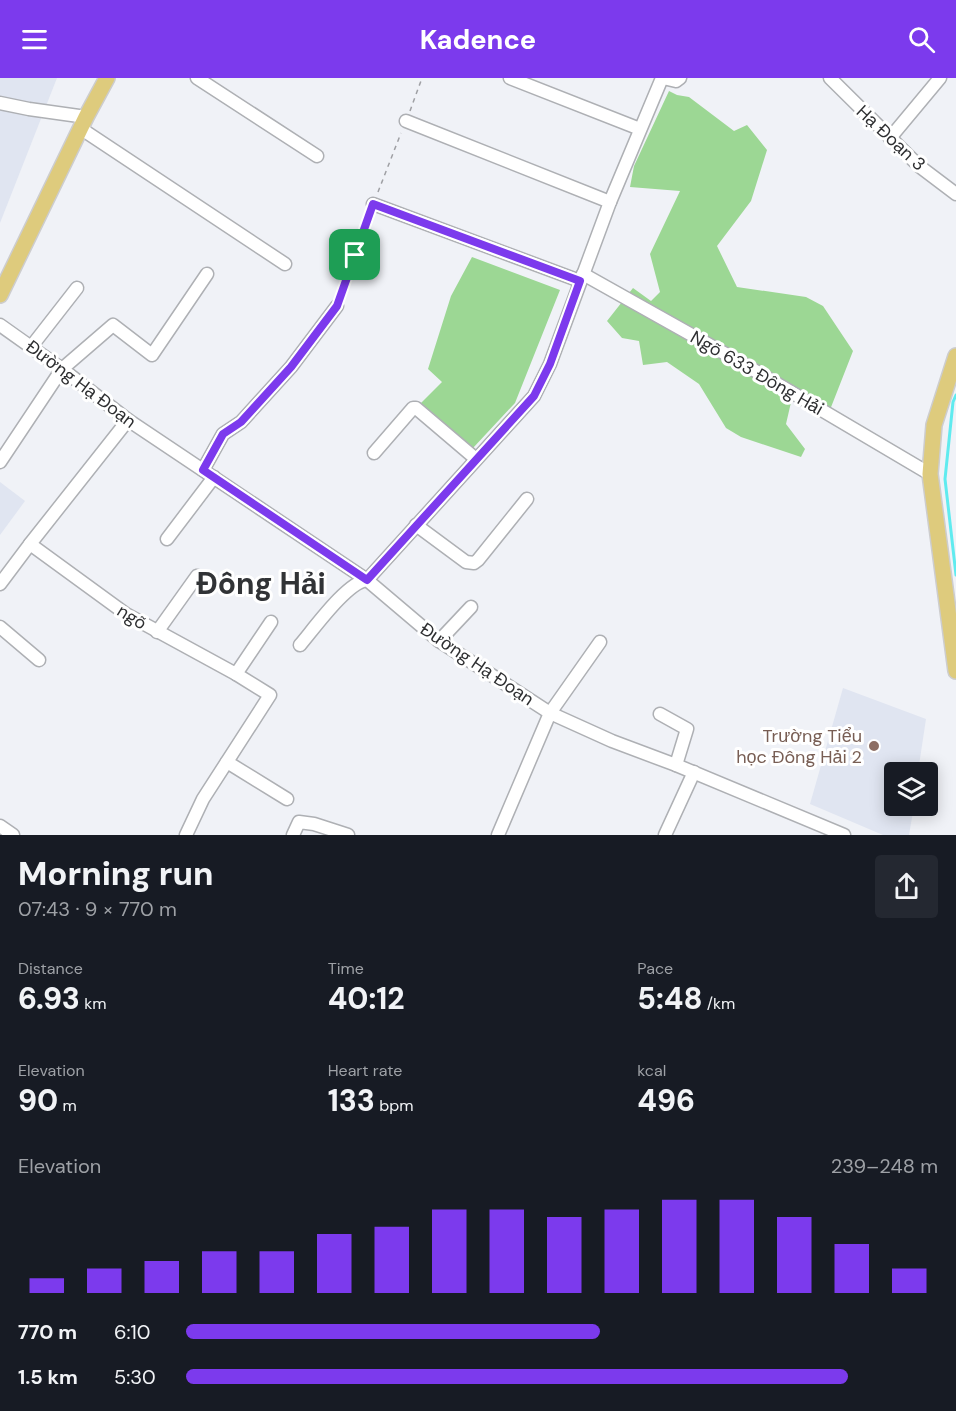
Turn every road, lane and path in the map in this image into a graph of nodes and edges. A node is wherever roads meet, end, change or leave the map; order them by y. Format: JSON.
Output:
{"nodes":[{"id":1,"x":107,"y":78,"type":"edge"},
{"id":2,"x":196,"y":78,"type":"edge"},
{"id":3,"x":422,"y":78,"type":"edge"},
{"id":4,"x":510,"y":78,"type":"edge"},
{"id":5,"x":663,"y":78,"type":"edge"},
{"id":6,"x":680,"y":78,"type":"edge"},
{"id":7,"x":830,"y":78,"type":"edge"},
{"id":8,"x":940,"y":78,"type":"edge"},
{"id":9,"x":0,"y":103,"type":"edge"},
{"id":10,"x":406,"y":121,"type":"junction"},
{"id":11,"x":83,"y":122,"type":"junction"},
{"id":12,"x":640,"y":129,"type":"junction"},
{"id":13,"x":890,"y":138,"type":"junction"},
{"id":14,"x":317,"y":156,"type":"dead end"},
{"id":15,"x":956,"y":194,"type":"edge"},
{"id":16,"x":610,"y":202,"type":"junction"},
{"id":17,"x":373,"y":204,"type":"junction"},
{"id":18,"x":285,"y":264,"type":"dead end"},
{"id":19,"x":207,"y":274,"type":"dead end"},
{"id":20,"x":581,"y":278,"type":"junction"},
{"id":21,"x":77,"y":288,"type":"dead end"},
{"id":22,"x":0,"y":295,"type":"edge"},
{"id":23,"x":337,"y":306,"type":"joint"},
{"id":24,"x":0,"y":325,"type":"edge"},
{"id":25,"x":31,"y":346,"type":"junction"},
{"id":26,"x":955,"y":364,"type":"edge"},
{"id":27,"x":62,"y":369,"type":"junction"},
{"id":28,"x":128,"y":420,"type":"junction"},
{"id":29,"x":374,"y":453,"type":"dead end"},
{"id":30,"x":476,"y":459,"type":"junction"},
{"id":31,"x":0,"y":462,"type":"edge"},
{"id":32,"x":203,"y":470,"type":"junction"},
{"id":33,"x":930,"y":474,"type":"junction"},
{"id":34,"x":214,"y":477,"type":"junction"},
{"id":35,"x":527,"y":500,"type":"dead end"},
{"id":36,"x":416,"y":525,"type":"junction"},
{"id":37,"x":167,"y":539,"type":"dead end"},
{"id":38,"x":30,"y":544,"type":"junction"},
{"id":39,"x":197,"y":576,"type":"dead end"},
{"id":40,"x":367,"y":580,"type":"junction"},
{"id":41,"x":0,"y":584,"type":"edge"},
{"id":42,"x":471,"y":607,"type":"dead end"},
{"id":43,"x":271,"y":622,"type":"dead end"},
{"id":44,"x":0,"y":627,"type":"edge"},
{"id":45,"x":157,"y":632,"type":"junction"},
{"id":46,"x":954,"y":637,"type":"edge"},
{"id":47,"x":439,"y":641,"type":"junction"},
{"id":48,"x":600,"y":642,"type":"dead end"},
{"id":49,"x":300,"y":645,"type":"dead end"},
{"id":50,"x":39,"y":660,"type":"dead end"},
{"id":51,"x":956,"y":671,"type":"edge"},
{"id":52,"x":236,"y":674,"type":"junction"},
{"id":53,"x":550,"y":713,"type":"junction"},
{"id":54,"x":660,"y":714,"type":"dead end"},
{"id":55,"x":226,"y":762,"type":"junction"},
{"id":56,"x":676,"y":765,"type":"junction"},
{"id":57,"x":694,"y":772,"type":"junction"},
{"id":58,"x":288,"y":799,"type":"dead end"},
{"id":59,"x":0,"y":826,"type":"edge"},
{"id":60,"x":13,"y":835,"type":"edge"},
{"id":61,"x":186,"y":835,"type":"edge"},
{"id":62,"x":293,"y":835,"type":"edge"},
{"id":63,"x":348,"y":835,"type":"edge"},
{"id":64,"x":498,"y":835,"type":"edge"},
{"id":65,"x":665,"y":835,"type":"edge"},
{"id":66,"x":844,"y":835,"type":"edge"}],
"edges":[{"from":1,"to":11,"type":"main road"},
{"from":2,"to":14,"type":"street"},
{"from":3,"to":10,"type":"path"},
{"from":4,"to":12,"type":"street"},
{"from":5,"to":6,"type":"street"},
{"from":5,"to":12,"type":"street"},
{"from":7,"to":13,"type":"street","name":"Hạ Đoạn 3"},
{"from":8,"to":13,"type":"street"},
{"from":9,"to":11,"type":"street"},
{"from":10,"to":16,"type":"street"},
{"from":10,"to":17,"type":"path"},
{"from":11,"to":18,"type":"street"},
{"from":11,"to":22,"type":"main road"},
{"from":12,"to":16,"type":"street"},
{"from":13,"to":15,"type":"street","name":"Hạ Đoạn 3"},
{"from":16,"to":20,"type":"street"},
{"from":17,"to":20,"type":"street","name":"Ngõ 633 Đông Hải"},
{"from":17,"to":23,"type":"path"},
{"from":19,"to":27,"type":"street"},
{"from":20,"to":30,"type":"street"},
{"from":20,"to":33,"type":"street","name":"Ngõ 633 Đông Hải"},
{"from":21,"to":25,"type":"street"},
{"from":23,"to":32,"type":"street"},
{"from":24,"to":25,"type":"street","name":"Đường Hạ Đoạn"},
{"from":25,"to":27,"type":"street","name":"Đường Hạ Đoạn"},
{"from":26,"to":33,"type":"main road"},
{"from":27,"to":28,"type":"street","name":"Đường Hạ Đoạn"},
{"from":27,"to":31,"type":"street"},
{"from":28,"to":32,"type":"street","name":"Đường Hạ Đoạn"},
{"from":28,"to":38,"type":"street"},
{"from":29,"to":30,"type":"street"},
{"from":30,"to":36,"type":"street"},
{"from":32,"to":34,"type":"street","name":"Đường Hạ Đoạn"},
{"from":33,"to":46,"type":"main road"},
{"from":34,"to":37,"type":"street"},
{"from":34,"to":40,"type":"street","name":"Đường Hạ Đoạn"},
{"from":35,"to":36,"type":"street"},
{"from":36,"to":40,"type":"street"},
{"from":38,"to":41,"type":"street"},
{"from":38,"to":45,"type":"street","name":"ngõ"},
{"from":39,"to":45,"type":"street"},
{"from":40,"to":47,"type":"street","name":"Đường Hạ Đoạn"},
{"from":40,"to":49,"type":"street"},
{"from":42,"to":47,"type":"street"},
{"from":43,"to":52,"type":"street"},
{"from":44,"to":50,"type":"street"},
{"from":45,"to":52,"type":"street","name":"ngõ"},
{"from":46,"to":51,"type":"main road"},
{"from":47,"to":53,"type":"street","name":"Đường Hạ Đoạn"},
{"from":48,"to":53,"type":"street"},
{"from":52,"to":55,"type":"street","name":"ngõ"},
{"from":53,"to":56,"type":"street","name":"Đường Hạ Đoạn"},
{"from":53,"to":64,"type":"street"},
{"from":54,"to":56,"type":"street"},
{"from":55,"to":58,"type":"street"},
{"from":55,"to":61,"type":"street","name":"ngõ"},
{"from":56,"to":57,"type":"street","name":"Đường Hạ Đoạn"},
{"from":57,"to":65,"type":"street"},
{"from":57,"to":66,"type":"street","name":"Đường Hạ Đoạn"},
{"from":59,"to":60,"type":"street"},
{"from":62,"to":63,"type":"street"}]}
